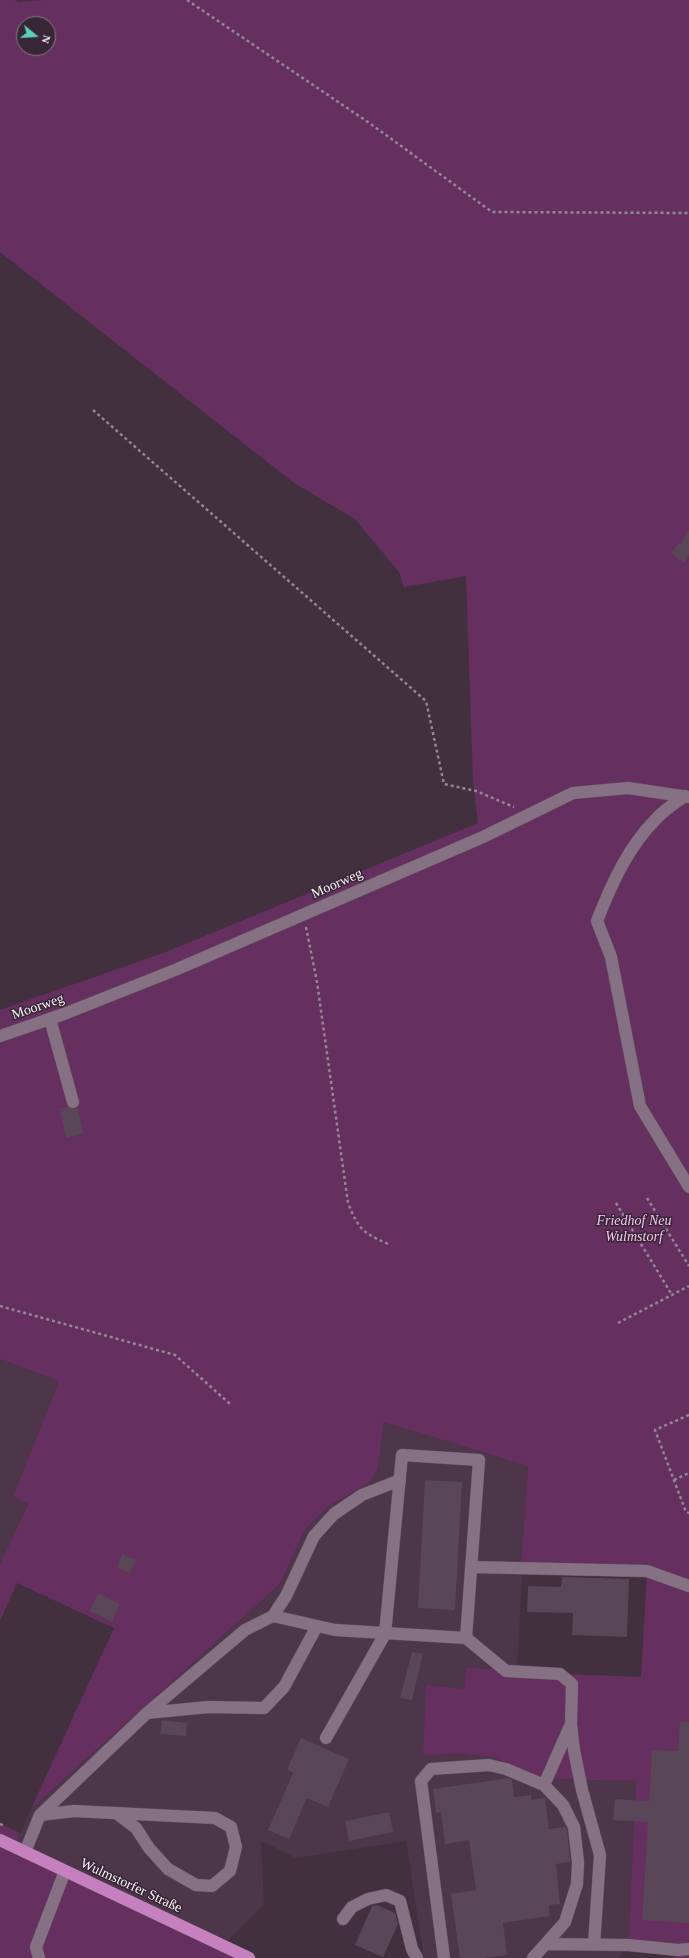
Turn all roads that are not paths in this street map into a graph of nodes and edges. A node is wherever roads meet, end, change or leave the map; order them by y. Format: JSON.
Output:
{"nodes":[{"id":1,"x":687,"y":796,"type":"edge"},
{"id":2,"x":50,"y":1019,"type":"junction"},
{"id":3,"x":0,"y":1036,"type":"edge"},
{"id":4,"x":72,"y":1102,"type":"dead end"},
{"id":5,"x":689,"y":1188,"type":"edge"},
{"id":6,"x":400,"y":1480,"type":"junction"},
{"id":7,"x":471,"y":1567,"type":"junction"},
{"id":8,"x":689,"y":1586,"type":"edge"},
{"id":9,"x":273,"y":1616,"type":"junction"},
{"id":10,"x":317,"y":1626,"type":"junction"},
{"id":11,"x":385,"y":1634,"type":"junction"},
{"id":12,"x":466,"y":1638,"type":"junction"},
{"id":13,"x":147,"y":1713,"type":"junction"},
{"id":14,"x":570,"y":1725,"type":"junction"},
{"id":15,"x":326,"y":1738,"type":"dead end"},
{"id":16,"x":544,"y":1785,"type":"junction"},
{"id":17,"x":116,"y":1813,"type":"junction"},
{"id":18,"x":40,"y":1815,"type":"junction"},
{"id":19,"x":0,"y":1840,"type":"edge"},
{"id":20,"x":25,"y":1852,"type":"junction"},
{"id":21,"x":65,"y":1871,"type":"junction"},
{"id":22,"x":343,"y":1919,"type":"dead end"},
{"id":23,"x":547,"y":1944,"type":"junction"},
{"id":24,"x":594,"y":1945,"type":"junction"},
{"id":25,"x":689,"y":1949,"type":"edge"},
{"id":26,"x":39,"y":1958,"type":"edge"},
{"id":27,"x":249,"y":1958,"type":"edge"},
{"id":28,"x":417,"y":1958,"type":"edge"},
{"id":29,"x":444,"y":1958,"type":"edge"},
{"id":30,"x":533,"y":1958,"type":"edge"}],
"edges":[{"from":1,"to":2,"type":"street","name":"Moorweg"},
{"from":1,"to":5,"type":"street"},
{"from":2,"to":3,"type":"street","name":"Moorweg"},
{"from":2,"to":4,"type":"street"},
{"from":6,"to":7,"type":"street"},
{"from":6,"to":9,"type":"street"},
{"from":6,"to":11,"type":"street"},
{"from":7,"to":8,"type":"street"},
{"from":7,"to":12,"type":"street"},
{"from":9,"to":10,"type":"street"},
{"from":9,"to":13,"type":"street"},
{"from":10,"to":11,"type":"street"},
{"from":10,"to":13,"type":"street"},
{"from":11,"to":12,"type":"street"},
{"from":11,"to":15,"type":"street"},
{"from":12,"to":14,"type":"street"},
{"from":13,"to":18,"type":"street"},
{"from":14,"to":16,"type":"street"},
{"from":14,"to":24,"type":"street"},
{"from":16,"to":23,"type":"street"},
{"from":16,"to":29,"type":"street"},
{"from":17,"to":17,"type":"street"},
{"from":17,"to":18,"type":"street"},
{"from":18,"to":20,"type":"street"},
{"from":19,"to":20,"type":"main road","name":"Wulmstorfer Straße"},
{"from":20,"to":21,"type":"main road","name":"Wulmstorfer Straße"},
{"from":21,"to":26,"type":"street"},
{"from":21,"to":27,"type":"main road","name":"Wulmstorfer Straße"},
{"from":22,"to":28,"type":"street"},
{"from":23,"to":24,"type":"street"},
{"from":23,"to":30,"type":"street"},
{"from":24,"to":25,"type":"street"}]}
